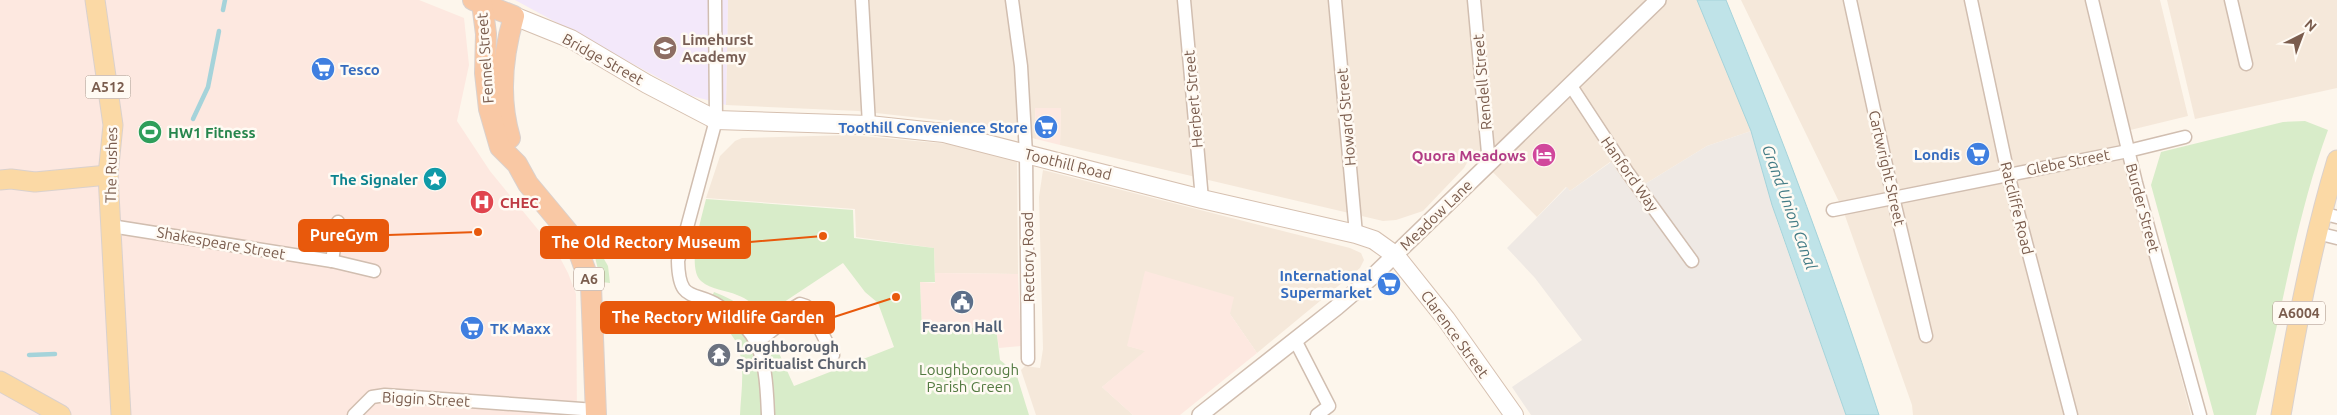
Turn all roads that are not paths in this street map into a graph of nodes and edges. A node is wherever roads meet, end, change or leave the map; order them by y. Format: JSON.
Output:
{"nodes":[{"id":1,"x":95,"y":0,"type":"edge"},
{"id":2,"x":715,"y":0,"type":"edge"},
{"id":3,"x":862,"y":0,"type":"edge"},
{"id":4,"x":1012,"y":0,"type":"edge"},
{"id":5,"x":1184,"y":0,"type":"edge"},
{"id":6,"x":1335,"y":0,"type":"edge"},
{"id":7,"x":1474,"y":0,"type":"edge"},
{"id":8,"x":1658,"y":0,"type":"edge"},
{"id":9,"x":1850,"y":0,"type":"edge"},
{"id":10,"x":1971,"y":0,"type":"edge"},
{"id":11,"x":2092,"y":0,"type":"edge"},
{"id":12,"x":2231,"y":0,"type":"edge"},
{"id":13,"x":478,"y":2,"type":"edge"},
{"id":14,"x":514,"y":16,"type":"junction"},
{"id":15,"x":2246,"y":64,"type":"dead end"},
{"id":16,"x":1571,"y":86,"type":"junction"},
{"id":17,"x":723,"y":121,"type":"junction"},
{"id":18,"x":869,"y":125,"type":"junction"},
{"id":19,"x":2185,"y":137,"type":"dead end"},
{"id":20,"x":2128,"y":151,"type":"junction"},
{"id":21,"x":1026,"y":154,"type":"junction"},
{"id":22,"x":2337,"y":160,"type":"edge"},
{"id":23,"x":517,"y":164,"type":"junction"},
{"id":24,"x":1489,"y":164,"type":"junction"},
{"id":25,"x":2008,"y":174,"type":"junction"},
{"id":26,"x":108,"y":175,"type":"junction"},
{"id":27,"x":0,"y":180,"type":"edge"},
{"id":28,"x":1893,"y":198,"type":"junction"},
{"id":29,"x":1202,"y":199,"type":"junction"},
{"id":30,"x":1833,"y":210,"type":"dead end"},
{"id":31,"x":2329,"y":215,"type":"edge"},
{"id":32,"x":338,"y":222,"type":"dead end"},
{"id":33,"x":110,"y":226,"type":"junction"},
{"id":34,"x":2317,"y":233,"type":"junction"},
{"id":35,"x":1356,"y":234,"type":"junction"},
{"id":36,"x":2337,"y":238,"type":"edge"},
{"id":37,"x":1395,"y":255,"type":"junction"},
{"id":38,"x":332,"y":261,"type":"junction"},
{"id":39,"x":1692,"y":261,"type":"dead end"},
{"id":40,"x":374,"y":271,"type":"dead end"},
{"id":41,"x":1926,"y":336,"type":"dead end"},
{"id":42,"x":1295,"y":340,"type":"junction"},
{"id":43,"x":756,"y":342,"type":"junction"},
{"id":44,"x":834,"y":355,"type":"dead end"},
{"id":45,"x":1028,"y":359,"type":"dead end"},
{"id":46,"x":0,"y":381,"type":"edge"},
{"id":47,"x":596,"y":413,"type":"edge"},
{"id":48,"x":61,"y":415,"type":"edge"},
{"id":49,"x":121,"y":415,"type":"edge"},
{"id":50,"x":354,"y":415,"type":"edge"},
{"id":51,"x":768,"y":415,"type":"edge"},
{"id":52,"x":1200,"y":415,"type":"edge"},
{"id":53,"x":1317,"y":415,"type":"edge"},
{"id":54,"x":1514,"y":415,"type":"edge"},
{"id":55,"x":2071,"y":415,"type":"edge"},
{"id":56,"x":2200,"y":415,"type":"edge"},
{"id":57,"x":2281,"y":415,"type":"edge"}],
"edges":[{"from":1,"to":26,"type":"main road","name":"The Rushes","number":"A512"},
{"from":2,"to":17,"type":"street"},
{"from":3,"to":18,"type":"street"},
{"from":4,"to":21,"type":"street","name":"Rectory Road"},
{"from":5,"to":29,"type":"street","name":"Herbert Street"},
{"from":6,"to":35,"type":"street","name":"Howard Street"},
{"from":7,"to":24,"type":"street","name":"Rendell Street"},
{"from":8,"to":16,"type":"street","name":"Meadow Lane"},
{"from":9,"to":28,"type":"street","name":"Cartwright Street"},
{"from":10,"to":25,"type":"street","name":"Ratcliffe Road"},
{"from":11,"to":20,"type":"street","name":"Burder Street"},
{"from":12,"to":15,"type":"street"},
{"from":13,"to":14,"type":"highway","name":"Bridge Street","number":"A6"},
{"from":13,"to":23,"type":"highway","name":"Fennel Street","number":"A6"},
{"from":14,"to":17,"type":"main road","name":"Bridge Street"},
{"from":14,"to":23,"type":"highway","name":"Fennel Street","number":"A6"},
{"from":16,"to":24,"type":"street","name":"Meadow Lane"},
{"from":16,"to":39,"type":"street","name":"Hanford Way"},
{"from":17,"to":18,"type":"main road","name":"Toothill Road"},
{"from":17,"to":43,"type":"street"},
{"from":18,"to":21,"type":"main road","name":"Toothill Road"},
{"from":19,"to":20,"type":"street","name":"Glebe Street"},
{"from":20,"to":25,"type":"street","name":"Glebe Street"},
{"from":20,"to":56,"type":"street","name":"Burder Street"},
{"from":21,"to":29,"type":"main road","name":"Toothill Road"},
{"from":21,"to":45,"type":"street","name":"Rectory Road"},
{"from":22,"to":31,"type":"main road","number":"A6004"},
{"from":23,"to":47,"type":"highway","name":"Fennel Street","number":"A6"},
{"from":24,"to":37,"type":"street","name":"Meadow Lane"},
{"from":25,"to":28,"type":"street","name":"Glebe Street"},
{"from":25,"to":55,"type":"street","name":"Ratcliffe Road"},
{"from":26,"to":27,"type":"main road"},
{"from":26,"to":33,"type":"main road","name":"The Rushes","number":"A512"},
{"from":28,"to":30,"type":"street","name":"Glebe Street"},
{"from":28,"to":41,"type":"street","name":"Cartwright Street"},
{"from":29,"to":35,"type":"main road","name":"Toothill Road"},
{"from":31,"to":34,"type":"main road","number":"A6004"},
{"from":32,"to":38,"type":"street"},
{"from":33,"to":38,"type":"street","name":"Shakespeare Street"},
{"from":33,"to":49,"type":"main road","name":"The Rushes","number":"A512"},
{"from":34,"to":36,"type":"street"},
{"from":34,"to":57,"type":"main road","number":"A6004"},
{"from":35,"to":37,"type":"main road","name":"Toothill Road"},
{"from":37,"to":42,"type":"street","name":"Meadow Lane"},
{"from":37,"to":54,"type":"main road","name":"Clarence Street"},
{"from":38,"to":40,"type":"street","name":"Shakespeare Street"},
{"from":42,"to":52,"type":"street","name":"Meadow Lane"},
{"from":42,"to":53,"type":"street"},
{"from":43,"to":44,"type":"street"},
{"from":43,"to":51,"type":"street"},
{"from":46,"to":48,"type":"main road"},
{"from":47,"to":50,"type":"street","name":"Biggin Street"}]}
